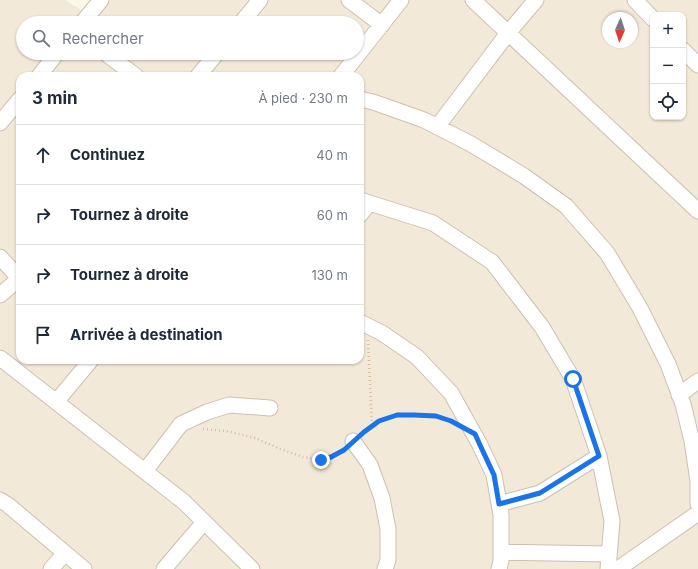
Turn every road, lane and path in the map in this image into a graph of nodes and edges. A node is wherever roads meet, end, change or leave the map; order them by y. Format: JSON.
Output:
{"nodes":[{"id":1,"x":101,"y":0,"type":"edge"},
{"id":2,"x":260,"y":0,"type":"edge"},
{"id":3,"x":349,"y":0,"type":"edge"},
{"id":4,"x":401,"y":0,"type":"edge"},
{"id":5,"x":473,"y":0,"type":"edge"},
{"id":6,"x":536,"y":0,"type":"edge"},
{"id":7,"x":635,"y":0,"type":"edge"},
{"id":8,"x":88,"y":16,"type":"edge"},
{"id":9,"x":247,"y":16,"type":"edge"},
{"id":10,"x":650,"y":16,"type":"edge"},
{"id":11,"x":382,"y":25,"type":"junction"},
{"id":12,"x":508,"y":33,"type":"junction"},
{"id":13,"x":364,"y":47,"type":"edge"},
{"id":14,"x":686,"y":53,"type":"edge"},
{"id":15,"x":52,"y":60,"type":"edge"},
{"id":16,"x":114,"y":60,"type":"edge"},
{"id":17,"x":211,"y":60,"type":"edge"},
{"id":18,"x":354,"y":60,"type":"edge"},
{"id":19,"x":698,"y":65,"type":"edge"},
{"id":20,"x":41,"y":72,"type":"edge"},
{"id":21,"x":131,"y":72,"type":"edge"},
{"id":22,"x":201,"y":72,"type":"edge"},
{"id":23,"x":344,"y":72,"type":"edge"},
{"id":24,"x":364,"y":100,"type":"edge"},
{"id":25,"x":16,"y":103,"type":"edge"},
{"id":26,"x":0,"y":123,"type":"edge"},
{"id":27,"x":437,"y":127,"type":"junction"},
{"id":28,"x":365,"y":201,"type":"edge"},
{"id":29,"x":698,"y":211,"type":"edge"},
{"id":30,"x":0,"y":257,"type":"edge"},
{"id":31,"x":16,"y":274,"type":"edge"},
{"id":32,"x":16,"y":281,"type":"edge"},
{"id":33,"x":0,"y":295,"type":"edge"},
{"id":34,"x":364,"y":324,"type":"edge"},
{"id":35,"x":364,"y":335,"type":"edge"},
{"id":36,"x":0,"y":358,"type":"edge"},
{"id":37,"x":88,"y":364,"type":"edge"},
{"id":38,"x":698,"y":381,"type":"edge"},
{"id":39,"x":679,"y":395,"type":"junction"},
{"id":40,"x":56,"y":402,"type":"junction"},
{"id":41,"x":270,"y":408,"type":"dead end"},
{"id":42,"x":372,"y":426,"type":"junction"},
{"id":43,"x":197,"y":429,"type":"dead end"},
{"id":44,"x":475,"y":434,"type":"junction"},
{"id":45,"x":353,"y":441,"type":"junction"},
{"id":46,"x":599,"y":456,"type":"junction"},
{"id":47,"x":145,"y":471,"type":"junction"},
{"id":48,"x":0,"y":500,"type":"edge"},
{"id":49,"x":499,"y":504,"type":"junction"},
{"id":50,"x":698,"y":504,"type":"edge"},
{"id":51,"x":698,"y":513,"type":"edge"},
{"id":52,"x":204,"y":522,"type":"junction"},
{"id":53,"x":501,"y":552,"type":"junction"},
{"id":54,"x":65,"y":553,"type":"junction"},
{"id":55,"x":609,"y":562,"type":"edge"},
{"id":56,"x":52,"y":569,"type":"edge"},
{"id":57,"x":84,"y":569,"type":"edge"},
{"id":58,"x":164,"y":569,"type":"edge"},
{"id":59,"x":252,"y":569,"type":"edge"},
{"id":60,"x":385,"y":569,"type":"edge"},
{"id":61,"x":499,"y":569,"type":"edge"},
{"id":62,"x":618,"y":569,"type":"edge"}],
"edges":[{"from":1,"to":8,"type":"street"},
{"from":2,"to":9,"type":"street"},
{"from":3,"to":11,"type":"street"},
{"from":4,"to":11,"type":"street"},
{"from":5,"to":12,"type":"street"},
{"from":6,"to":12,"type":"street"},
{"from":7,"to":10,"type":"street"},
{"from":11,"to":13,"type":"street"},
{"from":12,"to":27,"type":"street"},
{"from":12,"to":29,"type":"street"},
{"from":14,"to":19,"type":"street"},
{"from":15,"to":20,"type":"street"},
{"from":16,"to":21,"type":"street"},
{"from":17,"to":22,"type":"street"},
{"from":18,"to":23,"type":"street"},
{"from":24,"to":27,"type":"street"},
{"from":25,"to":26,"type":"street"},
{"from":27,"to":39,"type":"street"},
{"from":28,"to":46,"type":"street"},
{"from":30,"to":31,"type":"street"},
{"from":32,"to":33,"type":"street"},
{"from":34,"to":44,"type":"street"},
{"from":35,"to":42,"type":"path"},
{"from":36,"to":40,"type":"street"},
{"from":37,"to":40,"type":"street"},
{"from":38,"to":39,"type":"street"},
{"from":39,"to":50,"type":"street"},
{"from":40,"to":47,"type":"street"},
{"from":41,"to":47,"type":"street"},
{"from":42,"to":44,"type":"path"},
{"from":42,"to":45,"type":"path"},
{"from":43,"to":45,"type":"path"},
{"from":44,"to":49,"type":"street"},
{"from":45,"to":60,"type":"street"},
{"from":46,"to":49,"type":"street"},
{"from":46,"to":55,"type":"street"},
{"from":47,"to":52,"type":"street"},
{"from":48,"to":54,"type":"street"},
{"from":49,"to":53,"type":"street"},
{"from":51,"to":62,"type":"street"},
{"from":52,"to":58,"type":"street"},
{"from":52,"to":59,"type":"street"},
{"from":53,"to":55,"type":"street"},
{"from":53,"to":61,"type":"street"},
{"from":54,"to":56,"type":"street"},
{"from":54,"to":57,"type":"street"}]}
